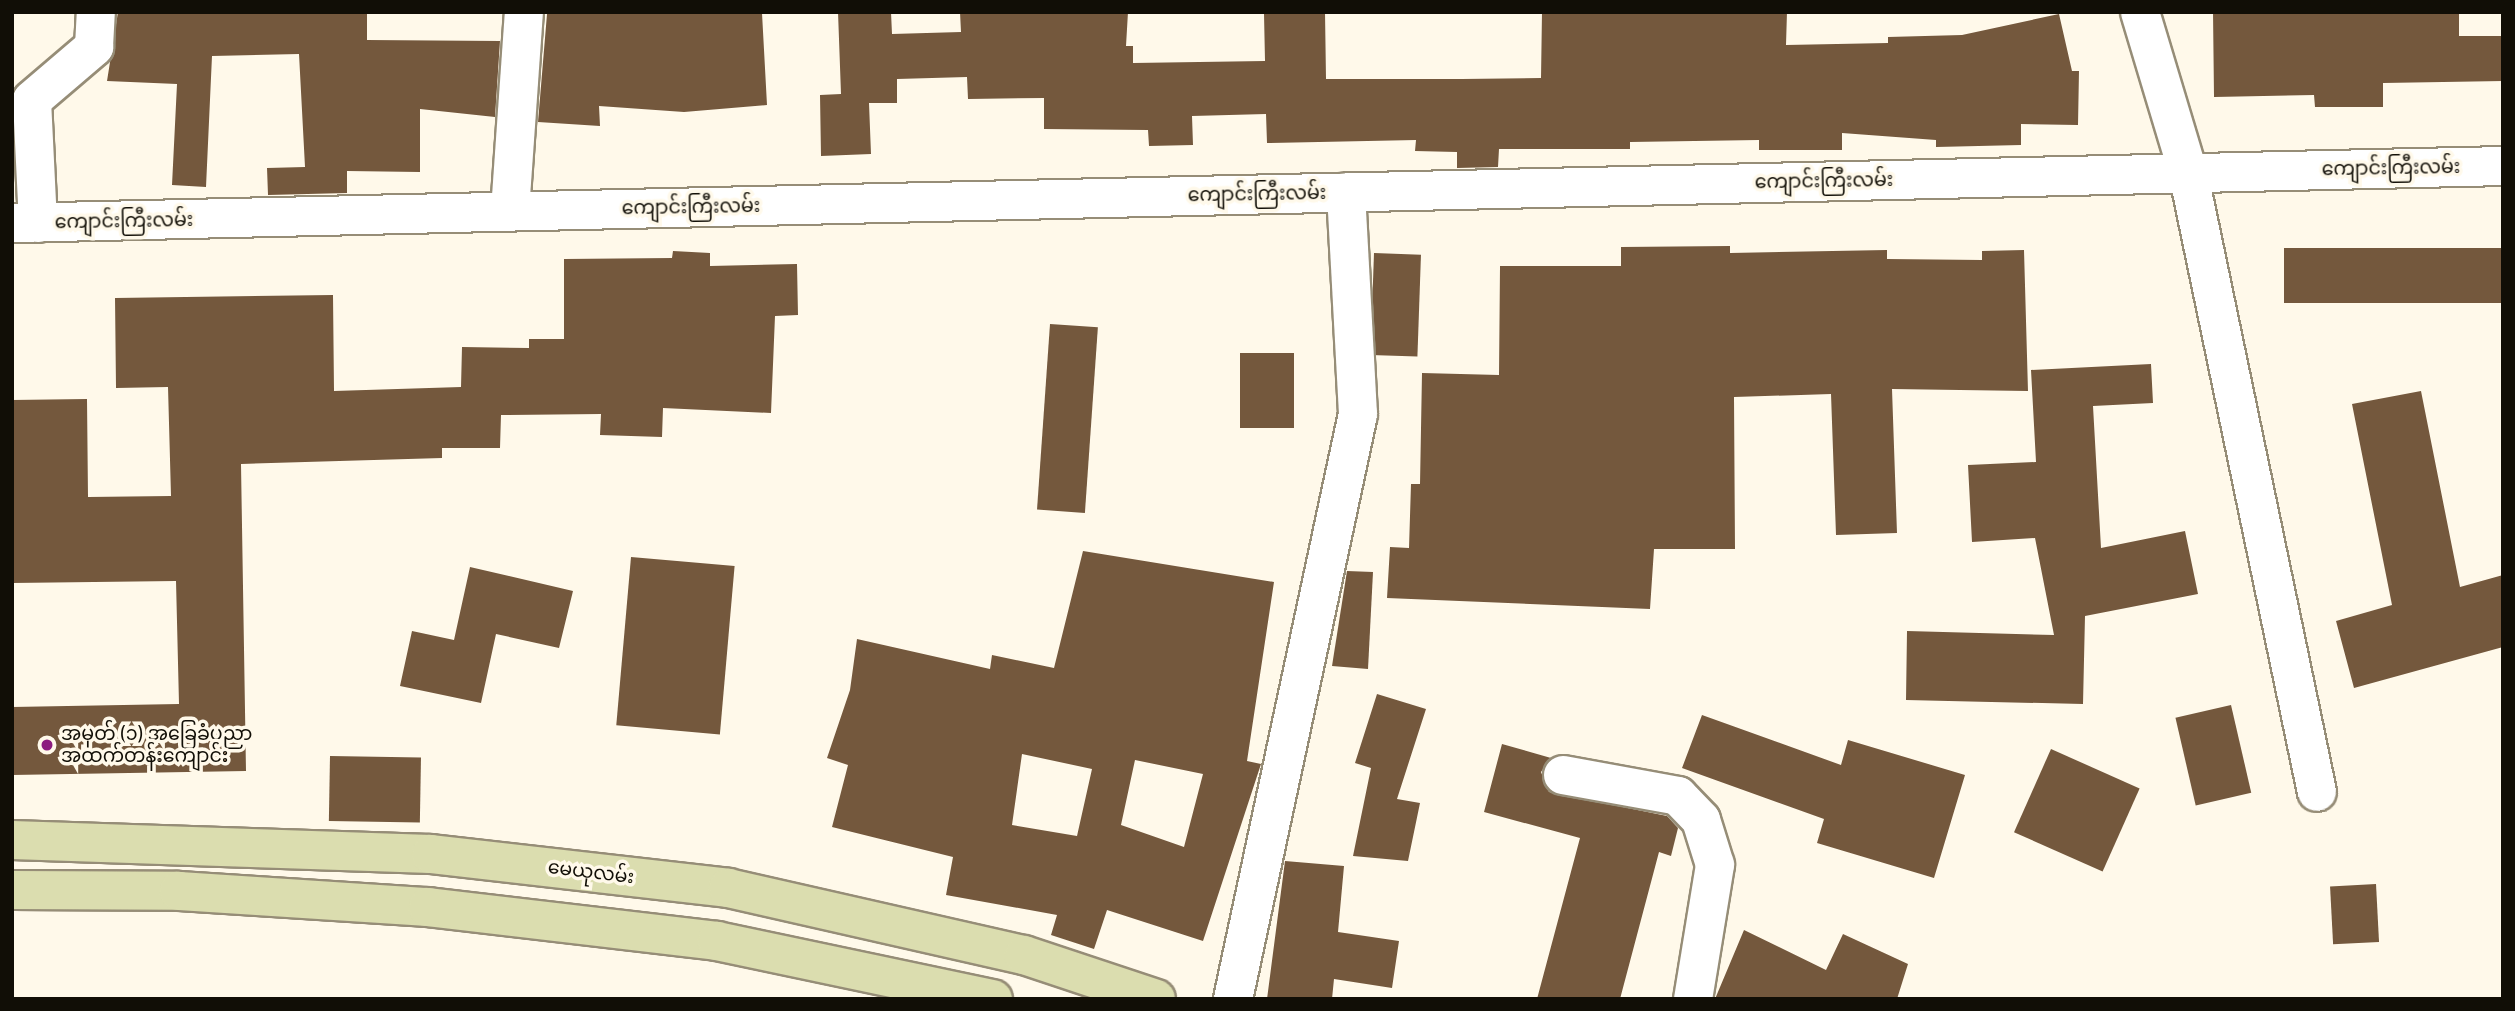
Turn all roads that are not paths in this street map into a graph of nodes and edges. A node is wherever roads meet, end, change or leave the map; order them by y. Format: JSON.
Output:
{"nodes":[{"id":1,"x":96,"y":12,"type":"edge"},
{"id":2,"x":524,"y":12,"type":"edge"},
{"id":3,"x":2140,"y":12,"type":"edge"},
{"id":4,"x":2503,"y":166,"type":"edge"},
{"id":5,"x":2188,"y":172,"type":"junction"},
{"id":6,"x":1346,"y":192,"type":"junction"},
{"id":7,"x":510,"y":211,"type":"junction"},
{"id":8,"x":25,"y":223,"type":"edge"},
{"id":9,"x":1563,"y":775,"type":"dead end"},
{"id":10,"x":2317,"y":792,"type":"dead end"},
{"id":11,"x":12,"y":840,"type":"edge"},
{"id":12,"x":12,"y":890,"type":"edge"},
{"id":13,"x":993,"y":999,"type":"edge"},
{"id":14,"x":1156,"y":999,"type":"edge"},
{"id":15,"x":1233,"y":999,"type":"edge"},
{"id":16,"x":1693,"y":999,"type":"edge"}],
"edges":[{"from":1,"to":8,"type":"street"},
{"from":2,"to":7,"type":"street"},
{"from":3,"to":5,"type":"street"},
{"from":4,"to":5,"type":"street","name":"ကျောင်းကြီးလမ်း"},
{"from":5,"to":6,"type":"street","name":"ကျောင်းကြီးလမ်း"},
{"from":5,"to":10,"type":"street"},
{"from":6,"to":7,"type":"street","name":"ကျောင်းကြီးလမ်း"},
{"from":6,"to":15,"type":"street"},
{"from":7,"to":8,"type":"street","name":"ကျောင်းကြီးလမ်း"},
{"from":9,"to":16,"type":"street"},
{"from":11,"to":14,"type":"main road","name":"မေယုလမ်း"},
{"from":12,"to":13,"type":"main road"}]}
